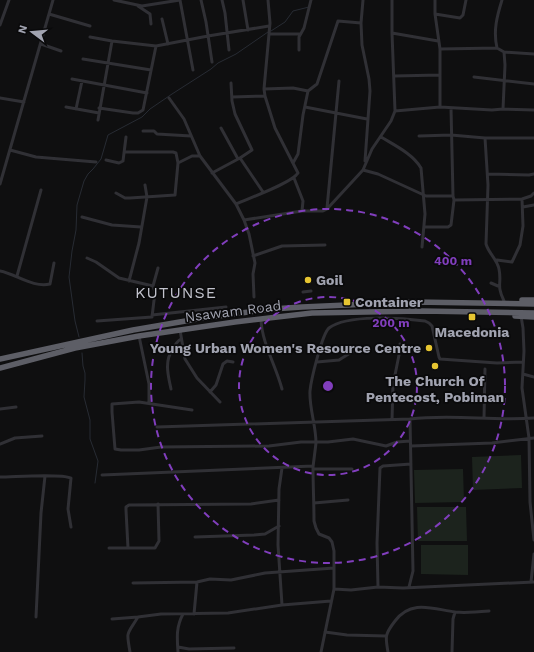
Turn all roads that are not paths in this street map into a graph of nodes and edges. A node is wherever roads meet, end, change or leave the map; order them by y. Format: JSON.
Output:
{"nodes":[{"id":1,"x":9,"y":0,"type":"edge"},
{"id":2,"x":53,"y":0,"type":"edge"},
{"id":3,"x":114,"y":0,"type":"edge"},
{"id":4,"x":180,"y":0,"type":"edge"},
{"id":5,"x":201,"y":0,"type":"edge"},
{"id":6,"x":222,"y":0,"type":"edge"},
{"id":7,"x":243,"y":0,"type":"edge"},
{"id":8,"x":268,"y":0,"type":"edge"},
{"id":9,"x":311,"y":0,"type":"edge"},
{"id":10,"x":363,"y":0,"type":"edge"},
{"id":11,"x":392,"y":0,"type":"edge"},
{"id":12,"x":435,"y":0,"type":"edge"},
{"id":13,"x":466,"y":0,"type":"edge"},
{"id":14,"x":502,"y":0,"type":"edge"},
{"id":15,"x":137,"y":6,"type":"junction"},
{"id":16,"x":49,"y":14,"type":"junction"},
{"id":17,"x":435,"y":14,"type":"junction"},
{"id":18,"x":162,"y":19,"type":"dead end"},
{"id":19,"x":361,"y":23,"type":"junction"},
{"id":20,"x":151,"y":24,"type":"dead end"},
{"id":21,"x":0,"y":25,"type":"edge"},
{"id":22,"x":90,"y":26,"type":"dead end"},
{"id":23,"x":248,"y":30,"type":"junction"},
{"id":24,"x":269,"y":31,"type":"junction"},
{"id":25,"x":227,"y":33,"type":"junction"},
{"id":26,"x":392,"y":33,"type":"junction"},
{"id":27,"x":300,"y":34,"type":"junction"},
{"id":28,"x":208,"y":36,"type":"junction"},
{"id":29,"x":90,"y":37,"type":"dead end"},
{"id":30,"x":188,"y":39,"type":"junction"},
{"id":31,"x":112,"y":41,"type":"junction"},
{"id":32,"x":438,"y":41,"type":"junction"},
{"id":33,"x":41,"y":44,"type":"junction"},
{"id":34,"x":168,"y":44,"type":"junction"},
{"id":35,"x":156,"y":46,"type":"junction"},
{"id":36,"x":497,"y":48,"type":"junction"},
{"id":37,"x":440,"y":49,"type":"junction"},
{"id":38,"x":229,"y":50,"type":"dead end"},
{"id":39,"x":299,"y":50,"type":"dead end"},
{"id":40,"x":61,"y":51,"type":"dead end"},
{"id":41,"x":504,"y":52,"type":"junction"},
{"id":42,"x":534,"y":54,"type":"edge"},
{"id":43,"x":83,"y":59,"type":"dead end"},
{"id":44,"x":212,"y":62,"type":"dead end"},
{"id":45,"x":107,"y":63,"type":"junction"},
{"id":46,"x":152,"y":70,"type":"junction"},
{"id":47,"x":193,"y":70,"type":"dead end"},
{"id":48,"x":440,"y":74,"type":"junction"},
{"id":49,"x":394,"y":76,"type":"junction"},
{"id":50,"x":474,"y":78,"type":"dead end"},
{"id":51,"x":72,"y":80,"type":"dead end"},
{"id":52,"x":339,"y":80,"type":"dead end"},
{"id":53,"x":82,"y":81,"type":"junction"},
{"id":54,"x":504,"y":81,"type":"junction"},
{"id":55,"x":231,"y":83,"type":"dead end"},
{"id":56,"x":534,"y":84,"type":"edge"},
{"id":57,"x":104,"y":85,"type":"junction"},
{"id":58,"x":264,"y":89,"type":"junction"},
{"id":59,"x":308,"y":91,"type":"junction"},
{"id":60,"x":147,"y":92,"type":"junction"},
{"id":61,"x":265,"y":96,"type":"junction"},
{"id":62,"x":232,"y":97,"type":"junction"},
{"id":63,"x":0,"y":98,"type":"edge"},
{"id":64,"x":169,"y":98,"type":"dead end"},
{"id":65,"x":24,"y":102,"type":"junction"},
{"id":66,"x":66,"y":107,"type":"dead end"},
{"id":67,"x":305,"y":107,"type":"junction"},
{"id":68,"x":440,"y":107,"type":"junction"},
{"id":69,"x":99,"y":108,"type":"junction"},
{"id":70,"x":451,"y":108,"type":"junction"},
{"id":71,"x":76,"y":109,"type":"junction"},
{"id":72,"x":503,"y":109,"type":"junction"},
{"id":73,"x":534,"y":110,"type":"edge"},
{"id":74,"x":395,"y":111,"type":"junction"},
{"id":75,"x":98,"y":113,"type":"junction"},
{"id":76,"x":336,"y":113,"type":"junction"},
{"id":77,"x":367,"y":118,"type":"junction"},
{"id":78,"x":98,"y":120,"type":"dead end"},
{"id":79,"x":221,"y":128,"type":"dead end"},
{"id":80,"x":143,"y":131,"type":"dead end"},
{"id":81,"x":451,"y":135,"type":"junction"},
{"id":82,"x":191,"y":136,"type":"junction"},
{"id":83,"x":420,"y":136,"type":"dead end"},
{"id":84,"x":126,"y":137,"type":"dead end"},
{"id":85,"x":381,"y":137,"type":"junction"},
{"id":86,"x":485,"y":138,"type":"junction"},
{"id":87,"x":534,"y":138,"type":"edge"},
{"id":88,"x":10,"y":150,"type":"junction"},
{"id":89,"x":124,"y":152,"type":"junction"},
{"id":90,"x":200,"y":156,"type":"junction"},
{"id":91,"x":239,"y":159,"type":"junction"},
{"id":92,"x":106,"y":160,"type":"dead end"},
{"id":93,"x":96,"y":162,"type":"dead end"},
{"id":94,"x":178,"y":163,"type":"junction"},
{"id":95,"x":294,"y":163,"type":"junction"},
{"id":96,"x":365,"y":163,"type":"junction"},
{"id":97,"x":363,"y":170,"type":"junction"},
{"id":98,"x":212,"y":173,"type":"junction"},
{"id":99,"x":488,"y":174,"type":"junction"},
{"id":100,"x":534,"y":174,"type":"edge"},
{"id":101,"x":294,"y":178,"type":"junction"},
{"id":102,"x":1,"y":180,"type":"edge"},
{"id":103,"x":0,"y":184,"type":"edge"},
{"id":104,"x":145,"y":185,"type":"dead end"},
{"id":105,"x":41,"y":190,"type":"dead end"},
{"id":106,"x":263,"y":192,"type":"junction"},
{"id":107,"x":116,"y":193,"type":"dead end"},
{"id":108,"x":534,"y":193,"type":"edge"},
{"id":109,"x":424,"y":195,"type":"junction"},
{"id":110,"x":453,"y":196,"type":"junction"},
{"id":111,"x":148,"y":197,"type":"junction"},
{"id":112,"x":522,"y":199,"type":"junction"},
{"id":113,"x":454,"y":200,"type":"junction"},
{"id":114,"x":488,"y":200,"type":"junction"},
{"id":115,"x":236,"y":204,"type":"junction"},
{"id":116,"x":523,"y":206,"type":"junction"},
{"id":117,"x":534,"y":206,"type":"edge"},
{"id":118,"x":327,"y":209,"type":"junction"},
{"id":119,"x":302,"y":211,"type":"junction"},
{"id":120,"x":82,"y":217,"type":"dead end"},
{"id":121,"x":244,"y":220,"type":"junction"},
{"id":122,"x":424,"y":227,"type":"junction"},
{"id":123,"x":141,"y":228,"type":"junction"},
{"id":124,"x":325,"y":245,"type":"dead end"},
{"id":125,"x":422,"y":247,"type":"dead end"},
{"id":126,"x":253,"y":256,"type":"junction"},
{"id":127,"x":87,"y":258,"type":"dead end"},
{"id":128,"x":496,"y":260,"type":"junction"},
{"id":129,"x":54,"y":263,"type":"dead end"},
{"id":130,"x":158,"y":268,"type":"dead end"},
{"id":131,"x":0,"y":271,"type":"edge"},
{"id":132,"x":17,"y":276,"type":"junction"},
{"id":133,"x":129,"y":281,"type":"junction"},
{"id":134,"x":491,"y":283,"type":"dead end"},
{"id":135,"x":153,"y":286,"type":"junction"},
{"id":136,"x":498,"y":286,"type":"junction"},
{"id":137,"x":311,"y":291,"type":"dead end"},
{"id":138,"x":303,"y":292,"type":"dead end"},
{"id":139,"x":254,"y":297,"type":"dead end"},
{"id":140,"x":534,"y":300,"type":"edge"},
{"id":141,"x":504,"y":301,"type":"junction"},
{"id":142,"x":464,"y":304,"type":"junction"},
{"id":143,"x":534,"y":304,"type":"edge"},
{"id":144,"x":226,"y":307,"type":"dead end"},
{"id":145,"x":473,"y":311,"type":"junction"},
{"id":146,"x":351,"y":312,"type":"junction"},
{"id":147,"x":534,"y":313,"type":"edge"},
{"id":148,"x":152,"y":315,"type":"junction"},
{"id":149,"x":520,"y":316,"type":"junction"},
{"id":150,"x":534,"y":318,"type":"edge"},
{"id":151,"x":261,"y":320,"type":"junction"},
{"id":152,"x":351,"y":320,"type":"junction"},
{"id":153,"x":97,"y":322,"type":"dead end"},
{"id":154,"x":133,"y":330,"type":"junction"},
{"id":155,"x":180,"y":330,"type":"junction"},
{"id":156,"x":136,"y":337,"type":"junction"},
{"id":157,"x":181,"y":339,"type":"junction"},
{"id":158,"x":400,"y":344,"type":"dead end"},
{"id":159,"x":355,"y":350,"type":"dead end"},
{"id":160,"x":0,"y":359,"type":"edge"},
{"id":161,"x":233,"y":362,"type":"dead end"},
{"id":162,"x":317,"y":362,"type":"junction"},
{"id":163,"x":524,"y":362,"type":"junction"},
{"id":164,"x":0,"y":368,"type":"edge"},
{"id":165,"x":485,"y":369,"type":"dead end"},
{"id":166,"x":523,"y":374,"type":"junction"},
{"id":167,"x":534,"y":377,"type":"edge"},
{"id":168,"x":171,"y":389,"type":"dead end"},
{"id":169,"x":282,"y":390,"type":"dead end"},
{"id":170,"x":210,"y":392,"type":"junction"},
{"id":171,"x":220,"y":402,"type":"dead end"},
{"id":172,"x":149,"y":403,"type":"junction"},
{"id":173,"x":16,"y":407,"type":"dead end"},
{"id":174,"x":0,"y":409,"type":"edge"},
{"id":175,"x":192,"y":410,"type":"dead end"},
{"id":176,"x":484,"y":418,"type":"junction"},
{"id":177,"x":526,"y":418,"type":"junction"},
{"id":178,"x":534,"y":418,"type":"edge"},
{"id":179,"x":410,"y":419,"type":"junction"},
{"id":180,"x":392,"y":420,"type":"junction"},
{"id":181,"x":314,"y":421,"type":"junction"},
{"id":182,"x":158,"y":427,"type":"dead end"},
{"id":183,"x":42,"y":436,"type":"dead end"},
{"id":184,"x":529,"y":438,"type":"junction"},
{"id":185,"x":534,"y":438,"type":"edge"},
{"id":186,"x":410,"y":441,"type":"junction"},
{"id":187,"x":316,"y":442,"type":"junction"},
{"id":188,"x":0,"y":444,"type":"edge"},
{"id":189,"x":411,"y":446,"type":"junction"},
{"id":190,"x":411,"y":464,"type":"junction"},
{"id":191,"x":530,"y":464,"type":"junction"},
{"id":192,"x":534,"y":464,"type":"edge"},
{"id":193,"x":282,"y":468,"type":"junction"},
{"id":194,"x":313,"y":468,"type":"junction"},
{"id":195,"x":352,"y":469,"type":"dead end"},
{"id":196,"x":102,"y":474,"type":"dead end"},
{"id":197,"x":45,"y":476,"type":"junction"},
{"id":198,"x":0,"y":477,"type":"edge"},
{"id":199,"x":532,"y":496,"type":"edge"},
{"id":200,"x":279,"y":500,"type":"junction"},
{"id":201,"x":348,"y":500,"type":"dead end"},
{"id":202,"x":314,"y":503,"type":"junction"},
{"id":203,"x":158,"y":504,"type":"junction"},
{"id":204,"x":279,"y":526,"type":"junction"},
{"id":205,"x":71,"y":527,"type":"dead end"},
{"id":206,"x":195,"y":537,"type":"dead end"},
{"id":207,"x":534,"y":540,"type":"edge"},
{"id":208,"x":109,"y":548,"type":"dead end"},
{"id":209,"x":128,"y":548,"type":"junction"},
{"id":210,"x":534,"y":554,"type":"edge"},
{"id":211,"x":334,"y":568,"type":"junction"},
{"id":212,"x":280,"y":572,"type":"junction"},
{"id":213,"x":197,"y":582,"type":"junction"},
{"id":214,"x":533,"y":582,"type":"edge"},
{"id":215,"x":133,"y":583,"type":"dead end"},
{"id":216,"x":378,"y":587,"type":"junction"},
{"id":217,"x":409,"y":587,"type":"junction"},
{"id":218,"x":334,"y":589,"type":"junction"},
{"id":219,"x":331,"y":601,"type":"junction"},
{"id":220,"x":282,"y":605,"type":"junction"},
{"id":221,"x":489,"y":611,"type":"dead end"},
{"id":222,"x":455,"y":612,"type":"junction"},
{"id":223,"x":183,"y":614,"type":"junction"},
{"id":224,"x":194,"y":614,"type":"junction"},
{"id":225,"x":36,"y":617,"type":"dead end"},
{"id":226,"x":138,"y":617,"type":"junction"},
{"id":227,"x":112,"y":619,"type":"dead end"},
{"id":228,"x":326,"y":632,"type":"junction"},
{"id":229,"x":386,"y":636,"type":"junction"},
{"id":230,"x":178,"y":647,"type":"junction"},
{"id":231,"x":234,"y":648,"type":"dead end"},
{"id":232,"x":130,"y":652,"type":"edge"},
{"id":233,"x":178,"y":652,"type":"edge"},
{"id":234,"x":321,"y":652,"type":"edge"},
{"id":235,"x":388,"y":652,"type":"edge"},
{"id":236,"x":452,"y":652,"type":"edge"}],
"edges":[{"from":1,"to":21,"type":"street"},
{"from":2,"to":16,"type":"street"},
{"from":3,"to":15,"type":"street"},
{"from":4,"to":15,"type":"street"},
{"from":4,"to":30,"type":"street"},
{"from":5,"to":28,"type":"street"},
{"from":6,"to":25,"type":"street"},
{"from":7,"to":23,"type":"street"},
{"from":8,"to":24,"type":"street"},
{"from":9,"to":27,"type":"street"},
{"from":10,"to":19,"type":"street"},
{"from":11,"to":26,"type":"street"},
{"from":12,"to":17,"type":"street"},
{"from":13,"to":17,"type":"street"},
{"from":14,"to":36,"type":"street"},
{"from":15,"to":20,"type":"street"},
{"from":16,"to":22,"type":"street"},
{"from":16,"to":33,"type":"street"},
{"from":17,"to":32,"type":"street"},
{"from":18,"to":34,"type":"street"},
{"from":19,"to":59,"type":"street"},
{"from":19,"to":77,"type":"street"},
{"from":23,"to":24,"type":"street"},
{"from":23,"to":25,"type":"street"},
{"from":24,"to":27,"type":"street"},
{"from":24,"to":58,"type":"street"},
{"from":25,"to":28,"type":"street"},
{"from":25,"to":38,"type":"street"},
{"from":26,"to":32,"type":"street"},
{"from":26,"to":49,"type":"street"},
{"from":27,"to":39,"type":"street"},
{"from":28,"to":30,"type":"street"},
{"from":28,"to":44,"type":"street"},
{"from":29,"to":31,"type":"street"},
{"from":30,"to":34,"type":"street"},
{"from":30,"to":47,"type":"street"},
{"from":31,"to":35,"type":"street"},
{"from":31,"to":45,"type":"street"},
{"from":32,"to":37,"type":"street"},
{"from":33,"to":40,"type":"street"},
{"from":33,"to":65,"type":"street"},
{"from":34,"to":35,"type":"street"},
{"from":35,"to":46,"type":"street"},
{"from":36,"to":37,"type":"street"},
{"from":36,"to":41,"type":"street"},
{"from":37,"to":48,"type":"street"},
{"from":41,"to":42,"type":"street"},
{"from":41,"to":54,"type":"street"},
{"from":43,"to":45,"type":"street"},
{"from":45,"to":46,"type":"street"},
{"from":45,"to":57,"type":"street"},
{"from":46,"to":60,"type":"street"},
{"from":48,"to":49,"type":"street"},
{"from":48,"to":68,"type":"street"},
{"from":49,"to":74,"type":"street"},
{"from":50,"to":54,"type":"street"},
{"from":51,"to":53,"type":"street"},
{"from":52,"to":76,"type":"street"},
{"from":53,"to":57,"type":"street"},
{"from":53,"to":71,"type":"street"},
{"from":54,"to":56,"type":"street"},
{"from":54,"to":72,"type":"street"},
{"from":55,"to":62,"type":"street"},
{"from":57,"to":60,"type":"street"},
{"from":57,"to":69,"type":"street"},
{"from":58,"to":59,"type":"street"},
{"from":58,"to":61,"type":"street"},
{"from":59,"to":67,"type":"street"},
{"from":60,"to":69,"type":"street"},
{"from":61,"to":62,"type":"street"},
{"from":61,"to":95,"type":"street"},
{"from":62,"to":91,"type":"street"},
{"from":63,"to":65,"type":"street"},
{"from":64,"to":82,"type":"street"},
{"from":65,"to":88,"type":"street"},
{"from":66,"to":71,"type":"street"},
{"from":67,"to":76,"type":"street"},
{"from":67,"to":95,"type":"street"},
{"from":68,"to":70,"type":"street"},
{"from":68,"to":74,"type":"street"},
{"from":69,"to":75,"type":"street"},
{"from":70,"to":72,"type":"street"},
{"from":70,"to":81,"type":"street"},
{"from":71,"to":75,"type":"street"},
{"from":72,"to":73,"type":"street"},
{"from":74,"to":85,"type":"street"},
{"from":75,"to":78,"type":"street"},
{"from":76,"to":77,"type":"street"},
{"from":76,"to":118,"type":"street"},
{"from":77,"to":96,"type":"street"},
{"from":79,"to":91,"type":"street"},
{"from":80,"to":82,"type":"street"},
{"from":81,"to":83,"type":"street"},
{"from":81,"to":86,"type":"street"},
{"from":81,"to":110,"type":"street"},
{"from":82,"to":90,"type":"street"},
{"from":84,"to":89,"type":"street"},
{"from":85,"to":96,"type":"street"},
{"from":85,"to":109,"type":"street"},
{"from":86,"to":87,"type":"street"},
{"from":86,"to":99,"type":"street"},
{"from":88,"to":93,"type":"street"},
{"from":88,"to":102,"type":"street"},
{"from":89,"to":92,"type":"street"},
{"from":89,"to":94,"type":"street"},
{"from":90,"to":94,"type":"street"},
{"from":90,"to":98,"type":"street"},
{"from":91,"to":98,"type":"street"},
{"from":91,"to":106,"type":"street"},
{"from":94,"to":111,"type":"street"},
{"from":95,"to":101,"type":"street"},
{"from":96,"to":97,"type":"street"},
{"from":97,"to":109,"type":"street"},
{"from":97,"to":118,"type":"street"},
{"from":98,"to":115,"type":"street"},
{"from":99,"to":100,"type":"street"},
{"from":99,"to":114,"type":"street"},
{"from":101,"to":106,"type":"street"},
{"from":101,"to":119,"type":"street"},
{"from":102,"to":103,"type":"street"},
{"from":104,"to":111,"type":"street"},
{"from":105,"to":132,"type":"street"},
{"from":106,"to":115,"type":"street"},
{"from":107,"to":111,"type":"street"},
{"from":108,"to":112,"type":"street"},
{"from":109,"to":110,"type":"street"},
{"from":109,"to":122,"type":"street"},
{"from":110,"to":113,"type":"street"},
{"from":111,"to":123,"type":"street"},
{"from":112,"to":114,"type":"street"},
{"from":112,"to":116,"type":"street"},
{"from":113,"to":114,"type":"street"},
{"from":113,"to":122,"type":"street"},
{"from":114,"to":128,"type":"street"},
{"from":115,"to":121,"type":"street"},
{"from":116,"to":117,"type":"street"},
{"from":116,"to":128,"type":"street"},
{"from":118,"to":119,"type":"street"},
{"from":119,"to":121,"type":"street"},
{"from":120,"to":123,"type":"street"},
{"from":121,"to":126,"type":"street"},
{"from":122,"to":125,"type":"street"},
{"from":123,"to":133,"type":"street"},
{"from":124,"to":126,"type":"street"},
{"from":126,"to":139,"type":"street"},
{"from":127,"to":133,"type":"street"},
{"from":128,"to":136,"type":"street"},
{"from":129,"to":132,"type":"street"},
{"from":130,"to":135,"type":"street"},
{"from":131,"to":132,"type":"street"},
{"from":133,"to":135,"type":"street"},
{"from":134,"to":136,"type":"street"},
{"from":135,"to":148,"type":"street"},
{"from":136,"to":141,"type":"street"},
{"from":137,"to":138,"type":"street"},
{"from":140,"to":141,"type":"highway","name":"Nsawam Road"},
{"from":141,"to":142,"type":"highway","name":"Nsawam Road"},
{"from":142,"to":143,"type":"highway","name":"Nsawam Road"},
{"from":142,"to":154,"type":"highway","name":"Nsawam Road"},
{"from":144,"to":148,"type":"street"},
{"from":145,"to":146,"type":"highway","name":"Nsawam Road"},
{"from":145,"to":147,"type":"highway","name":"Nsawam Road"},
{"from":145,"to":149,"type":"highway","name":"Nsawam Road"},
{"from":146,"to":151,"type":"highway","name":"Nsawam Road"},
{"from":146,"to":152,"type":"street"},
{"from":148,"to":153,"type":"street"},
{"from":149,"to":150,"type":"highway","name":"Nsawam Road"},
{"from":149,"to":163,"type":"street"},
{"from":151,"to":155,"type":"highway","name":"Nsawam Road"},
{"from":151,"to":169,"type":"street"},
{"from":152,"to":162,"type":"street"},
{"from":152,"to":163,"type":"street"},
{"from":154,"to":156,"type":"highway"},
{"from":154,"to":160,"type":"highway","name":"Nsawam Road"},
{"from":155,"to":156,"type":"highway","name":"Nsawam Road"},
{"from":155,"to":157,"type":"street"},
{"from":156,"to":164,"type":"highway","name":"Nsawam Road"},
{"from":156,"to":172,"type":"street"},
{"from":157,"to":168,"type":"street"},
{"from":157,"to":170,"type":"street"},
{"from":158,"to":180,"type":"street"},
{"from":159,"to":162,"type":"street"},
{"from":161,"to":170,"type":"street"},
{"from":162,"to":181,"type":"street"},
{"from":163,"to":166,"type":"street"},
{"from":165,"to":176,"type":"street"},
{"from":166,"to":167,"type":"street"},
{"from":166,"to":177,"type":"street"},
{"from":170,"to":171,"type":"street"},
{"from":172,"to":175,"type":"street"},
{"from":172,"to":187,"type":"street"},
{"from":173,"to":174,"type":"street"},
{"from":176,"to":177,"type":"street"},
{"from":176,"to":179,"type":"street"},
{"from":177,"to":178,"type":"street"},
{"from":177,"to":184,"type":"street"},
{"from":179,"to":180,"type":"street"},
{"from":179,"to":186,"type":"street"},
{"from":180,"to":181,"type":"street"},
{"from":181,"to":182,"type":"street"},
{"from":181,"to":187,"type":"street"},
{"from":183,"to":188,"type":"street"},
{"from":184,"to":185,"type":"street"},
{"from":184,"to":189,"type":"street"},
{"from":184,"to":191,"type":"street"},
{"from":186,"to":187,"type":"street"},
{"from":186,"to":189,"type":"street"},
{"from":187,"to":194,"type":"street"},
{"from":189,"to":190,"type":"street"},
{"from":190,"to":216,"type":"street"},
{"from":190,"to":217,"type":"street"},
{"from":191,"to":192,"type":"street"},
{"from":191,"to":199,"type":"street"},
{"from":193,"to":194,"type":"street"},
{"from":193,"to":196,"type":"street"},
{"from":193,"to":200,"type":"street"},
{"from":194,"to":195,"type":"street"},
{"from":194,"to":202,"type":"street"},
{"from":197,"to":198,"type":"street"},
{"from":197,"to":205,"type":"street"},
{"from":197,"to":225,"type":"street"},
{"from":199,"to":207,"type":"street"},
{"from":200,"to":203,"type":"street"},
{"from":200,"to":204,"type":"street"},
{"from":201,"to":202,"type":"street"},
{"from":202,"to":211,"type":"street"},
{"from":203,"to":209,"type":"street"},
{"from":203,"to":209,"type":"street"},
{"from":204,"to":206,"type":"street"},
{"from":204,"to":212,"type":"street"},
{"from":208,"to":209,"type":"street"},
{"from":210,"to":214,"type":"street"},
{"from":211,"to":212,"type":"street"},
{"from":211,"to":218,"type":"street"},
{"from":212,"to":213,"type":"street"},
{"from":212,"to":220,"type":"street"},
{"from":213,"to":215,"type":"street"},
{"from":213,"to":224,"type":"street"},
{"from":214,"to":217,"type":"street"},
{"from":216,"to":217,"type":"street"},
{"from":216,"to":218,"type":"street"},
{"from":218,"to":219,"type":"street"},
{"from":219,"to":220,"type":"street"},
{"from":219,"to":228,"type":"street"},
{"from":220,"to":224,"type":"street"},
{"from":221,"to":222,"type":"street"},
{"from":222,"to":229,"type":"street"},
{"from":222,"to":236,"type":"street"},
{"from":223,"to":224,"type":"street"},
{"from":223,"to":226,"type":"street"},
{"from":223,"to":230,"type":"street"},
{"from":226,"to":227,"type":"street"},
{"from":226,"to":232,"type":"street"},
{"from":228,"to":229,"type":"street"},
{"from":228,"to":234,"type":"street"},
{"from":229,"to":235,"type":"street"},
{"from":230,"to":231,"type":"street"},
{"from":230,"to":233,"type":"street"}]}
